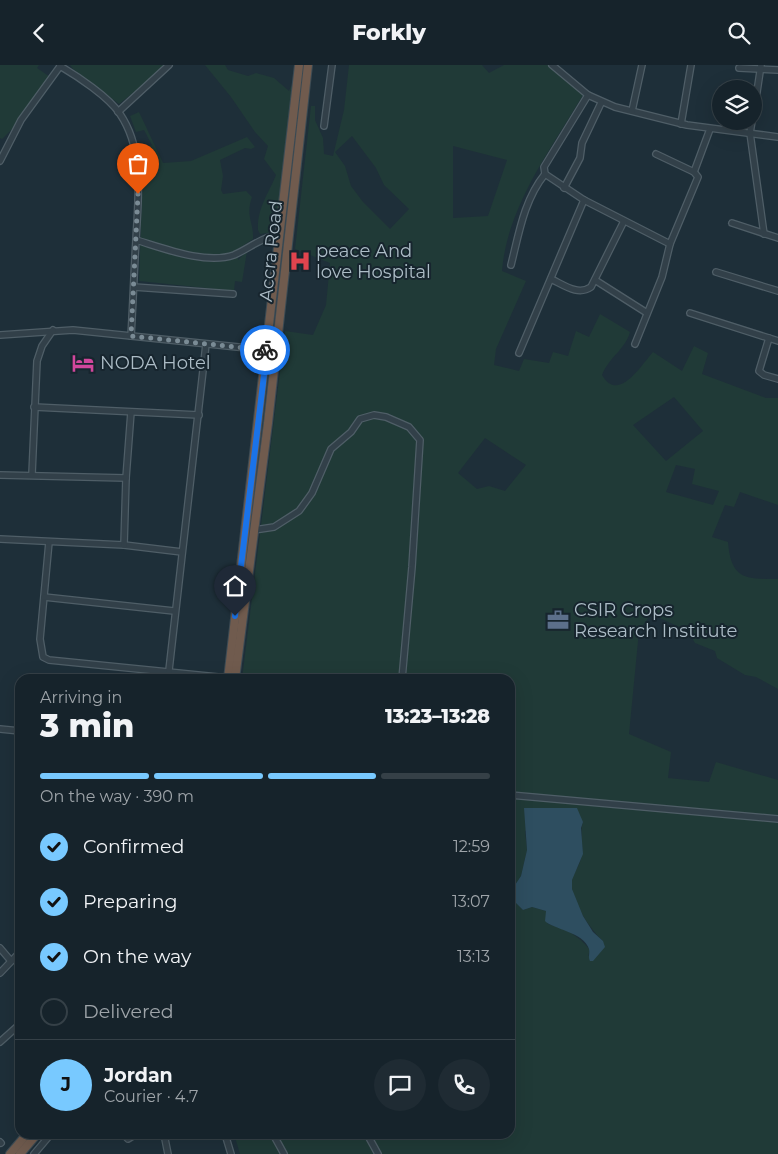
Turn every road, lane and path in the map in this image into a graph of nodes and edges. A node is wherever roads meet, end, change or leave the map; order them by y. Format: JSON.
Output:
{"nodes":[{"id":1,"x":169,"y":65,"type":"edge"},
{"id":2,"x":299,"y":65,"type":"edge"},
{"id":3,"x":308,"y":65,"type":"edge"},
{"id":4,"x":332,"y":65,"type":"edge"},
{"id":5,"x":552,"y":65,"type":"edge"},
{"id":6,"x":642,"y":65,"type":"edge"},
{"id":7,"x":691,"y":65,"type":"edge"},
{"id":8,"x":60,"y":66,"type":"edge"},
{"id":9,"x":739,"y":68,"type":"dead end"},
{"id":10,"x":761,"y":68,"type":"edge"},
{"id":11,"x":778,"y":71,"type":"edge"},
{"id":12,"x":588,"y":95,"type":"junction"},
{"id":13,"x":601,"y":103,"type":"junction"},
{"id":14,"x":632,"y":111,"type":"junction"},
{"id":15,"x":118,"y":112,"type":"junction"},
{"id":16,"x":681,"y":124,"type":"junction"},
{"id":17,"x":324,"y":126,"type":"dead end"},
{"id":18,"x":710,"y":129,"type":"junction"},
{"id":19,"x":750,"y":130,"type":"edge"},
{"id":20,"x":750,"y":133,"type":"junction"},
{"id":21,"x":778,"y":137,"type":"edge"},
{"id":22,"x":656,"y":155,"type":"dead end"},
{"id":23,"x":0,"y":161,"type":"edge"},
{"id":24,"x":694,"y":172,"type":"junction"},
{"id":25,"x":545,"y":174,"type":"junction"},
{"id":26,"x":564,"y":188,"type":"junction"},
{"id":27,"x":584,"y":200,"type":"junction"},
{"id":28,"x":624,"y":221,"type":"junction"},
{"id":29,"x":732,"y":223,"type":"dead end"},
{"id":30,"x":764,"y":233,"type":"junction"},
{"id":31,"x":279,"y":234,"type":"junction"},
{"id":32,"x":778,"y":238,"type":"edge"},
{"id":33,"x":136,"y":240,"type":"junction"},
{"id":34,"x":670,"y":244,"type":"junction"},
{"id":35,"x":512,"y":265,"type":"dead end"},
{"id":36,"x":716,"y":272,"type":"dead end"},
{"id":37,"x":551,"y":279,"type":"junction"},
{"id":38,"x":595,"y":280,"type":"junction"},
{"id":39,"x":134,"y":287,"type":"junction"},
{"id":40,"x":778,"y":291,"type":"edge"},
{"id":41,"x":233,"y":294,"type":"dead end"},
{"id":42,"x":647,"y":313,"type":"junction"},
{"id":43,"x":690,"y":313,"type":"dead end"},
{"id":44,"x":53,"y":330,"type":"junction"},
{"id":45,"x":0,"y":335,"type":"edge"},
{"id":46,"x":131,"y":336,"type":"junction"},
{"id":47,"x":768,"y":338,"type":"junction"},
{"id":48,"x":778,"y":341,"type":"edge"},
{"id":49,"x":206,"y":344,"type":"junction"},
{"id":50,"x":635,"y":344,"type":"dead end"},
{"id":51,"x":267,"y":350,"type":"junction"},
{"id":52,"x":519,"y":353,"type":"dead end"},
{"id":53,"x":778,"y":379,"type":"edge"},
{"id":54,"x":34,"y":407,"type":"junction"},
{"id":55,"x":131,"y":411,"type":"junction"},
{"id":56,"x":199,"y":415,"type":"junction"},
{"id":57,"x":32,"y":474,"type":"junction"},
{"id":58,"x":0,"y":475,"type":"edge"},
{"id":59,"x":126,"y":478,"type":"junction"},
{"id":60,"x":254,"y":530,"type":"junction"},
{"id":61,"x":0,"y":539,"type":"edge"},
{"id":62,"x":49,"y":543,"type":"junction"},
{"id":63,"x":124,"y":545,"type":"junction"},
{"id":64,"x":182,"y":552,"type":"junction"},
{"id":65,"x":44,"y":597,"type":"junction"},
{"id":66,"x":174,"y":611,"type":"junction"},
{"id":67,"x":154,"y":674,"type":"edge"},
{"id":68,"x":168,"y":674,"type":"edge"},
{"id":69,"x":229,"y":674,"type":"edge"},
{"id":70,"x":236,"y":674,"type":"edge"},
{"id":71,"x":402,"y":674,"type":"edge"},
{"id":72,"x":0,"y":729,"type":"edge"},
{"id":73,"x":15,"y":730,"type":"edge"},
{"id":74,"x":515,"y":795,"type":"edge"},
{"id":75,"x":778,"y":819,"type":"edge"},
{"id":76,"x":0,"y":948,"type":"edge"},
{"id":77,"x":15,"y":958,"type":"edge"},
{"id":78,"x":13,"y":960,"type":"junction"},
{"id":79,"x":0,"y":973,"type":"edge"},
{"id":80,"x":15,"y":1028,"type":"edge"},
{"id":81,"x":0,"y":1042,"type":"edge"},
{"id":82,"x":23,"y":1139,"type":"edge"},
{"id":83,"x":33,"y":1139,"type":"edge"},
{"id":84,"x":47,"y":1139,"type":"edge"},
{"id":85,"x":165,"y":1139,"type":"edge"},
{"id":86,"x":226,"y":1139,"type":"edge"},
{"id":87,"x":276,"y":1139,"type":"edge"},
{"id":88,"x":370,"y":1139,"type":"edge"},
{"id":89,"x":10,"y":1154,"type":"edge"},
{"id":90,"x":20,"y":1154,"type":"edge"},
{"id":91,"x":34,"y":1154,"type":"edge"},
{"id":92,"x":168,"y":1154,"type":"edge"},
{"id":93,"x":231,"y":1154,"type":"edge"},
{"id":94,"x":284,"y":1154,"type":"edge"},
{"id":95,"x":378,"y":1154,"type":"edge"}],
"edges":[{"from":1,"to":15,"type":"street"},
{"from":2,"to":31,"type":"highway","name":"Accra Road"},
{"from":3,"to":60,"type":"highway","name":"Accra Road"},
{"from":4,"to":17,"type":"street"},
{"from":5,"to":12,"type":"street"},
{"from":6,"to":14,"type":"street"},
{"from":7,"to":16,"type":"street"},
{"from":8,"to":15,"type":"street"},
{"from":8,"to":23,"type":"street"},
{"from":9,"to":10,"type":"street"},
{"from":10,"to":11,"type":"street"},
{"from":12,"to":13,"type":"street"},
{"from":12,"to":25,"type":"street"},
{"from":13,"to":14,"type":"street"},
{"from":13,"to":26,"type":"street"},
{"from":14,"to":16,"type":"street"},
{"from":15,"to":33,"type":"street"},
{"from":16,"to":18,"type":"street"},
{"from":18,"to":20,"type":"street"},
{"from":18,"to":24,"type":"street"},
{"from":19,"to":20,"type":"street"},
{"from":20,"to":21,"type":"street"},
{"from":20,"to":30,"type":"street"},
{"from":22,"to":24,"type":"street"},
{"from":24,"to":34,"type":"street"},
{"from":25,"to":26,"type":"street"},
{"from":25,"to":35,"type":"street"},
{"from":26,"to":27,"type":"street"},
{"from":27,"to":28,"type":"street"},
{"from":27,"to":37,"type":"street"},
{"from":28,"to":34,"type":"street"},
{"from":28,"to":38,"type":"street"},
{"from":29,"to":30,"type":"street"},
{"from":30,"to":32,"type":"street"},
{"from":31,"to":33,"type":"street"},
{"from":31,"to":51,"type":"highway","name":"Accra Road"},
{"from":33,"to":39,"type":"street"},
{"from":34,"to":42,"type":"street"},
{"from":36,"to":40,"type":"street"},
{"from":37,"to":38,"type":"street"},
{"from":37,"to":52,"type":"street"},
{"from":38,"to":42,"type":"street"},
{"from":39,"to":41,"type":"street"},
{"from":39,"to":46,"type":"street"},
{"from":42,"to":50,"type":"street"},
{"from":43,"to":47,"type":"street"},
{"from":44,"to":45,"type":"street"},
{"from":44,"to":46,"type":"street"},
{"from":44,"to":54,"type":"street"},
{"from":46,"to":49,"type":"street"},
{"from":47,"to":48,"type":"street"},
{"from":47,"to":53,"type":"street"},
{"from":49,"to":51,"type":"street"},
{"from":49,"to":56,"type":"street"},
{"from":51,"to":69,"type":"highway","name":"Accra Road"},
{"from":54,"to":55,"type":"street"},
{"from":54,"to":57,"type":"street"},
{"from":55,"to":56,"type":"street"},
{"from":55,"to":59,"type":"street"},
{"from":56,"to":64,"type":"street"},
{"from":57,"to":58,"type":"street"},
{"from":57,"to":59,"type":"street"},
{"from":59,"to":63,"type":"street"},
{"from":60,"to":70,"type":"highway","name":"Accra Road"},
{"from":60,"to":71,"type":"street"},
{"from":61,"to":62,"type":"street"},
{"from":62,"to":63,"type":"street"},
{"from":62,"to":65,"type":"street"},
{"from":63,"to":64,"type":"street"},
{"from":64,"to":66,"type":"street"},
{"from":65,"to":66,"type":"street"},
{"from":65,"to":67,"type":"street"},
{"from":66,"to":68,"type":"street"},
{"from":72,"to":73,"type":"street"},
{"from":74,"to":75,"type":"street"},
{"from":76,"to":78,"type":"street"},
{"from":77,"to":78,"type":"street"},
{"from":78,"to":79,"type":"street"},
{"from":80,"to":81,"type":"street"},
{"from":82,"to":89,"type":"highway"},
{"from":83,"to":90,"type":"highway"},
{"from":84,"to":91,"type":"street"},
{"from":85,"to":92,"type":"street"},
{"from":86,"to":93,"type":"street"},
{"from":87,"to":94,"type":"street"},
{"from":88,"to":95,"type":"street"}]}
